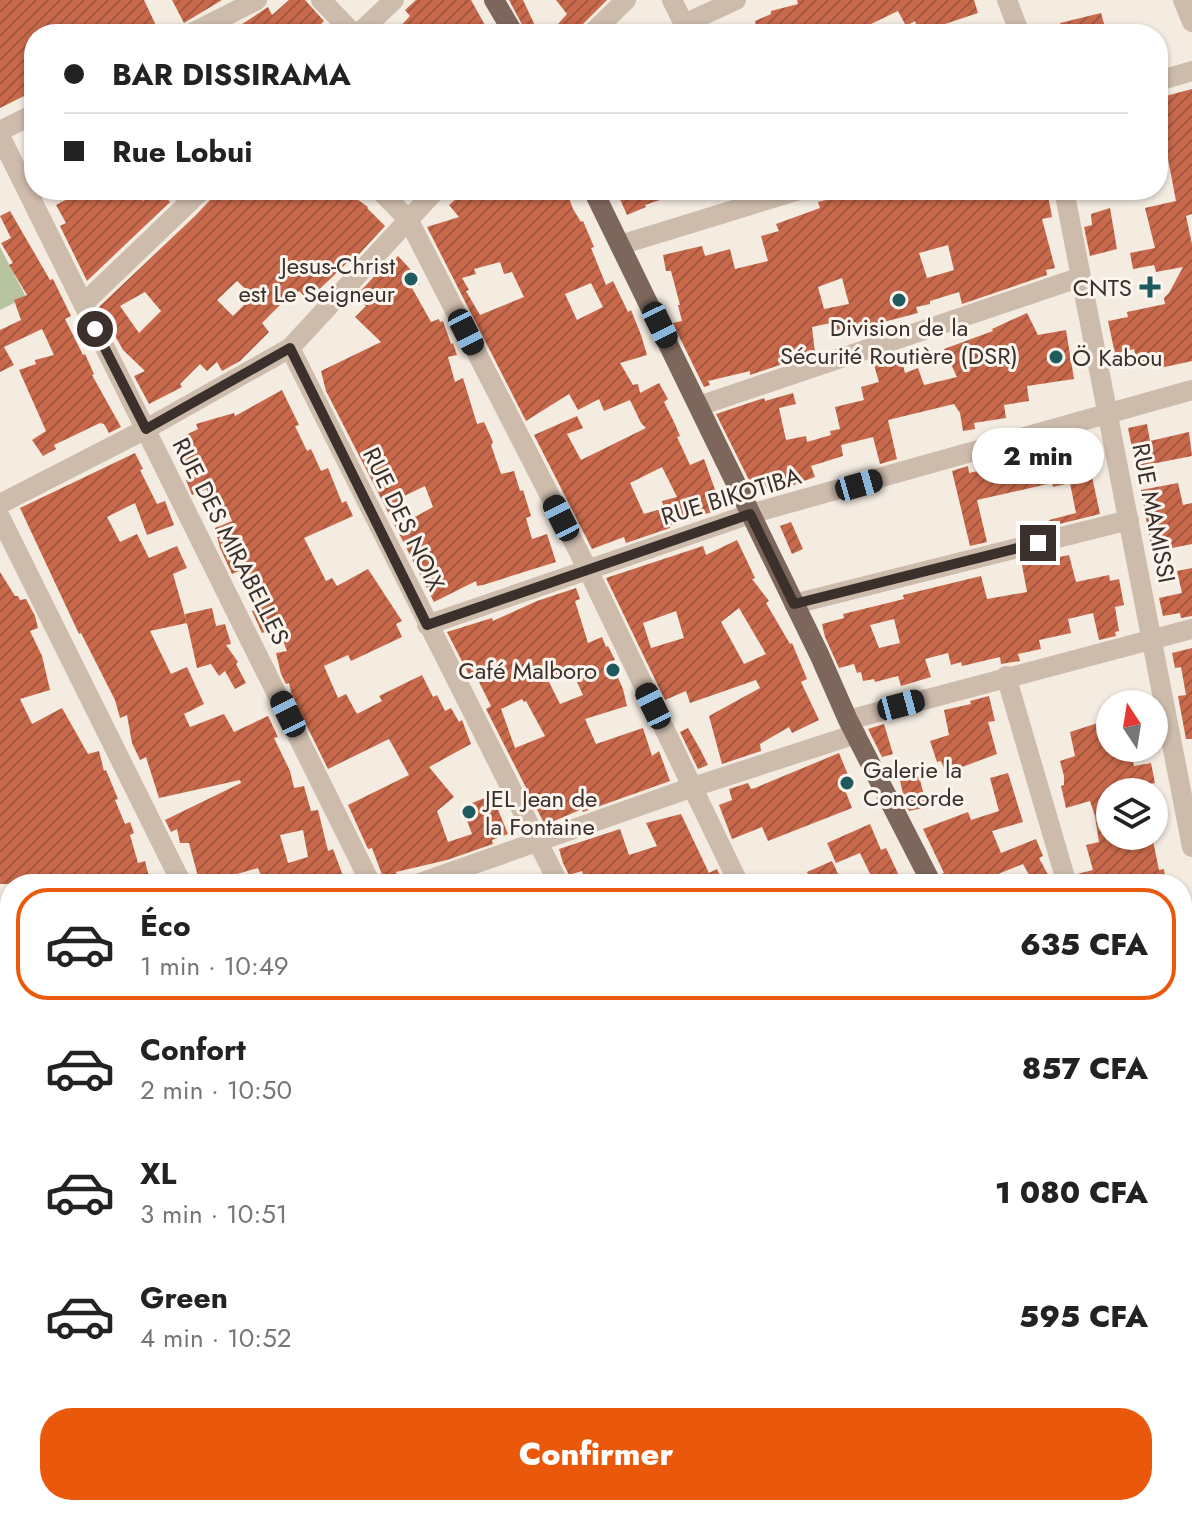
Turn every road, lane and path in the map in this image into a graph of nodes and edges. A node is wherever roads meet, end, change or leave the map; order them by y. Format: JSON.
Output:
{"nodes":[{"id":1,"x":257,"y":0,"type":"edge"},
{"id":2,"x":321,"y":0,"type":"edge"},
{"id":3,"x":394,"y":0,"type":"edge"},
{"id":4,"x":494,"y":0,"type":"edge"},
{"id":5,"x":626,"y":0,"type":"edge"},
{"id":6,"x":672,"y":0,"type":"edge"},
{"id":7,"x":736,"y":0,"type":"edge"},
{"id":8,"x":1007,"y":0,"type":"edge"},
{"id":9,"x":1183,"y":0,"type":"edge"},
{"id":10,"x":1192,"y":22,"type":"edge"},
{"id":11,"x":210,"y":24,"type":"edge"},
{"id":12,"x":346,"y":24,"type":"edge"},
{"id":13,"x":367,"y":24,"type":"edge"},
{"id":14,"x":508,"y":24,"type":"edge"},
{"id":15,"x":601,"y":24,"type":"edge"},
{"id":16,"x":684,"y":24,"type":"edge"},
{"id":17,"x":695,"y":24,"type":"edge"},
{"id":18,"x":1016,"y":24,"type":"edge"},
{"id":19,"x":1192,"y":71,"type":"edge"},
{"id":20,"x":1168,"y":78,"type":"edge"},
{"id":21,"x":24,"y":120,"type":"edge"},
{"id":22,"x":0,"y":134,"type":"edge"},
{"id":23,"x":19,"y":176,"type":"junction"},
{"id":24,"x":0,"y":186,"type":"edge"},
{"id":25,"x":24,"y":186,"type":"edge"},
{"id":26,"x":31,"y":200,"type":"edge"},
{"id":27,"x":192,"y":200,"type":"edge"},
{"id":28,"x":389,"y":200,"type":"edge"},
{"id":29,"x":426,"y":200,"type":"edge"},
{"id":30,"x":598,"y":200,"type":"edge"},
{"id":31,"x":751,"y":200,"type":"edge"},
{"id":32,"x":1066,"y":200,"type":"edge"},
{"id":33,"x":408,"y":219,"type":"junction"},
{"id":34,"x":620,"y":245,"type":"junction"},
{"id":35,"x":1081,"y":277,"type":"junction"},
{"id":36,"x":83,"y":304,"type":"junction"},
{"id":37,"x":290,"y":348,"type":"junction"},
{"id":38,"x":1192,"y":390,"type":"edge"},
{"id":39,"x":699,"y":406,"type":"junction"},
{"id":40,"x":1108,"y":412,"type":"junction"},
{"id":41,"x":146,"y":429,"type":"junction"},
{"id":42,"x":0,"y":504,"type":"edge"},
{"id":43,"x":750,"y":514,"type":"junction"},
{"id":44,"x":0,"y":517,"type":"edge"},
{"id":45,"x":1129,"y":520,"type":"junction"},
{"id":46,"x":588,"y":570,"type":"junction"},
{"id":47,"x":794,"y":604,"type":"junction"},
{"id":48,"x":427,"y":625,"type":"junction"},
{"id":49,"x":1192,"y":629,"type":"edge"},
{"id":50,"x":1153,"y":639,"type":"junction"},
{"id":51,"x":1006,"y":676,"type":"junction"},
{"id":52,"x":852,"y":727,"type":"junction"},
{"id":53,"x":693,"y":787,"type":"junction"},
{"id":54,"x":538,"y":842,"type":"junction"},
{"id":55,"x":1192,"y":847,"type":"edge"},
{"id":56,"x":177,"y":874,"type":"edge"},
{"id":57,"x":366,"y":874,"type":"edge"},
{"id":58,"x":446,"y":874,"type":"edge"},
{"id":59,"x":554,"y":874,"type":"edge"},
{"id":60,"x":734,"y":874,"type":"edge"},
{"id":61,"x":927,"y":874,"type":"edge"},
{"id":62,"x":1064,"y":874,"type":"edge"}],
"edges":[{"from":1,"to":11,"type":"street"},
{"from":2,"to":12,"type":"street"},
{"from":3,"to":13,"type":"street"},
{"from":4,"to":14,"type":"main road"},
{"from":5,"to":15,"type":"street"},
{"from":6,"to":16,"type":"street"},
{"from":7,"to":17,"type":"street"},
{"from":8,"to":18,"type":"street"},
{"from":9,"to":10,"type":"street"},
{"from":19,"to":20,"type":"street"},
{"from":21,"to":22,"type":"street"},
{"from":22,"to":23,"type":"street","name":"RUE DES MIRABELLES"},
{"from":23,"to":24,"type":"street"},
{"from":23,"to":25,"type":"street","name":"RUE DES MIRABELLES"},
{"from":26,"to":36,"type":"street","name":"RUE DES MIRABELLES"},
{"from":27,"to":36,"type":"street"},
{"from":28,"to":33,"type":"street"},
{"from":29,"to":33,"type":"street"},
{"from":30,"to":34,"type":"main road"},
{"from":31,"to":34,"type":"street"},
{"from":32,"to":35,"type":"street","name":"RUE MAMISSI"},
{"from":33,"to":37,"type":"street"},
{"from":33,"to":46,"type":"street"},
{"from":34,"to":39,"type":"main road"},
{"from":35,"to":39,"type":"street"},
{"from":35,"to":40,"type":"street","name":"RUE MAMISSI"},
{"from":36,"to":41,"type":"street","name":"RUE DES MIRABELLES"},
{"from":37,"to":41,"type":"street"},
{"from":37,"to":48,"type":"street","name":"RUE DES NOIX"},
{"from":38,"to":40,"type":"street","name":"RUE BIKOTIBA"},
{"from":39,"to":43,"type":"main road"},
{"from":40,"to":43,"type":"street","name":"RUE BIKOTIBA"},
{"from":40,"to":45,"type":"street","name":"RUE MAMISSI"},
{"from":41,"to":42,"type":"street"},
{"from":41,"to":57,"type":"street","name":"RUE DES MIRABELLES"},
{"from":43,"to":46,"type":"street","name":"RUE BIKOTIBA"},
{"from":43,"to":47,"type":"main road"},
{"from":44,"to":56,"type":"street"},
{"from":45,"to":47,"type":"street"},
{"from":45,"to":50,"type":"street","name":"RUE MAMISSI"},
{"from":46,"to":48,"type":"street","name":"RUE BIKOTIBA"},
{"from":46,"to":53,"type":"street"},
{"from":47,"to":52,"type":"main road"},
{"from":48,"to":54,"type":"street","name":"RUE DES NOIX"},
{"from":49,"to":50,"type":"street"},
{"from":50,"to":51,"type":"street"},
{"from":50,"to":55,"type":"street","name":"RUE MAMISSI"},
{"from":51,"to":52,"type":"street"},
{"from":51,"to":62,"type":"street"},
{"from":52,"to":53,"type":"street"},
{"from":52,"to":61,"type":"main road"},
{"from":53,"to":54,"type":"street"},
{"from":53,"to":60,"type":"street"},
{"from":54,"to":58,"type":"street"},
{"from":54,"to":59,"type":"street","name":"RUE DES NOIX"}]}
